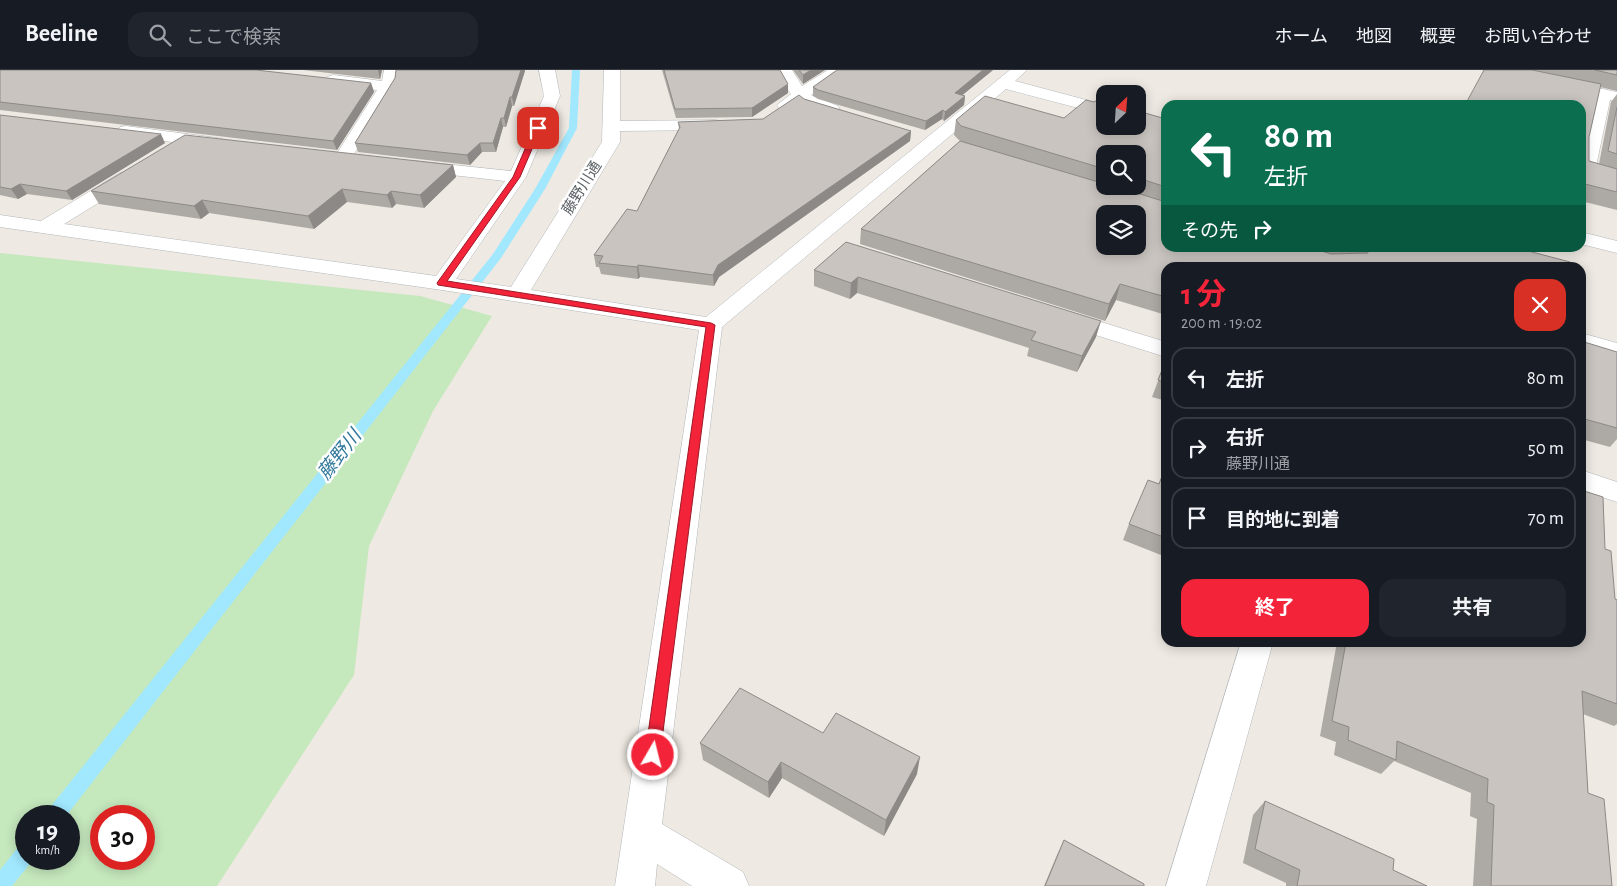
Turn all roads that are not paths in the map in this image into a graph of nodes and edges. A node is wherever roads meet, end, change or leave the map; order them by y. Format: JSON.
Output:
{"nodes":[{"id":1,"x":547,"y":70,"type":"edge"},
{"id":2,"x":612,"y":70,"type":"edge"},
{"id":3,"x":784,"y":70,"type":"edge"},
{"id":4,"x":838,"y":70,"type":"edge"},
{"id":5,"x":1491,"y":70,"type":"edge"},
{"id":6,"x":1011,"y":76,"type":"edge"},
{"id":7,"x":1563,"y":77,"type":"edge"},
{"id":8,"x":321,"y":78,"type":"edge"},
{"id":9,"x":390,"y":78,"type":"edge"},
{"id":10,"x":1610,"y":95,"type":"edge"},
{"id":11,"x":800,"y":96,"type":"junction"},
{"id":12,"x":1096,"y":107,"type":"edge"},
{"id":13,"x":771,"y":115,"type":"edge"},
{"id":14,"x":849,"y":115,"type":"edge"},
{"id":15,"x":727,"y":125,"type":"edge"},
{"id":16,"x":611,"y":126,"type":"junction"},
{"id":17,"x":109,"y":129,"type":"edge"},
{"id":18,"x":188,"y":139,"type":"junction"},
{"id":19,"x":236,"y":145,"type":"edge"},
{"id":20,"x":162,"y":155,"type":"edge"},
{"id":21,"x":324,"y":156,"type":"edge"},
{"id":22,"x":343,"y":158,"type":"junction"},
{"id":23,"x":362,"y":160,"type":"edge"},
{"id":24,"x":401,"y":164,"type":"edge"},
{"id":25,"x":146,"y":165,"type":"edge"},
{"id":26,"x":1590,"y":172,"type":"edge"},
{"id":27,"x":517,"y":177,"type":"junction"},
{"id":28,"x":0,"y":221,"type":"edge"},
{"id":29,"x":45,"y":227,"type":"junction"},
{"id":30,"x":1586,"y":239,"type":"edge"},
{"id":31,"x":1617,"y":247,"type":"edge"},
{"id":32,"x":442,"y":283,"type":"junction"},
{"id":33,"x":516,"y":296,"type":"junction"},
{"id":34,"x":1043,"y":311,"type":"edge"},
{"id":35,"x":711,"y":325,"type":"junction"},
{"id":36,"x":1586,"y":342,"type":"edge"},
{"id":37,"x":1161,"y":348,"type":"edge"},
{"id":38,"x":1617,"y":351,"type":"edge"},
{"id":39,"x":1586,"y":482,"type":"edge"},
{"id":40,"x":1617,"y":492,"type":"edge"},
{"id":41,"x":1257,"y":647,"type":"edge"},
{"id":42,"x":642,"y":833,"type":"junction"},
{"id":43,"x":635,"y":886,"type":"edge"},
{"id":44,"x":729,"y":886,"type":"edge"},
{"id":45,"x":1186,"y":886,"type":"edge"}],
"edges":[{"from":1,"to":27,"type":"street"},
{"from":2,"to":16,"type":"street","name":"藤野川通"},
{"from":3,"to":11,"type":"street"},
{"from":4,"to":11,"type":"street"},
{"from":5,"to":7,"type":"street"},
{"from":6,"to":12,"type":"street"},
{"from":6,"to":35,"type":"street"},
{"from":7,"to":10,"type":"street"},
{"from":8,"to":9,"type":"street"},
{"from":9,"to":22,"type":"street"},
{"from":10,"to":26,"type":"street"},
{"from":11,"to":13,"type":"street"},
{"from":11,"to":14,"type":"street"},
{"from":15,"to":16,"type":"street"},
{"from":16,"to":33,"type":"street","name":"藤野川通"},
{"from":17,"to":18,"type":"street"},
{"from":18,"to":19,"type":"street"},
{"from":18,"to":20,"type":"street"},
{"from":21,"to":22,"type":"street"},
{"from":22,"to":23,"type":"street"},
{"from":24,"to":27,"type":"street"},
{"from":25,"to":29,"type":"street"},
{"from":27,"to":32,"type":"street"},
{"from":28,"to":29,"type":"street"},
{"from":29,"to":32,"type":"street"},
{"from":30,"to":31,"type":"street"},
{"from":32,"to":33,"type":"street"},
{"from":33,"to":35,"type":"street"},
{"from":34,"to":37,"type":"street"},
{"from":35,"to":42,"type":"street"},
{"from":36,"to":38,"type":"street"},
{"from":39,"to":40,"type":"street"},
{"from":41,"to":45,"type":"street"},
{"from":42,"to":43,"type":"street"},
{"from":42,"to":44,"type":"street"}]}
